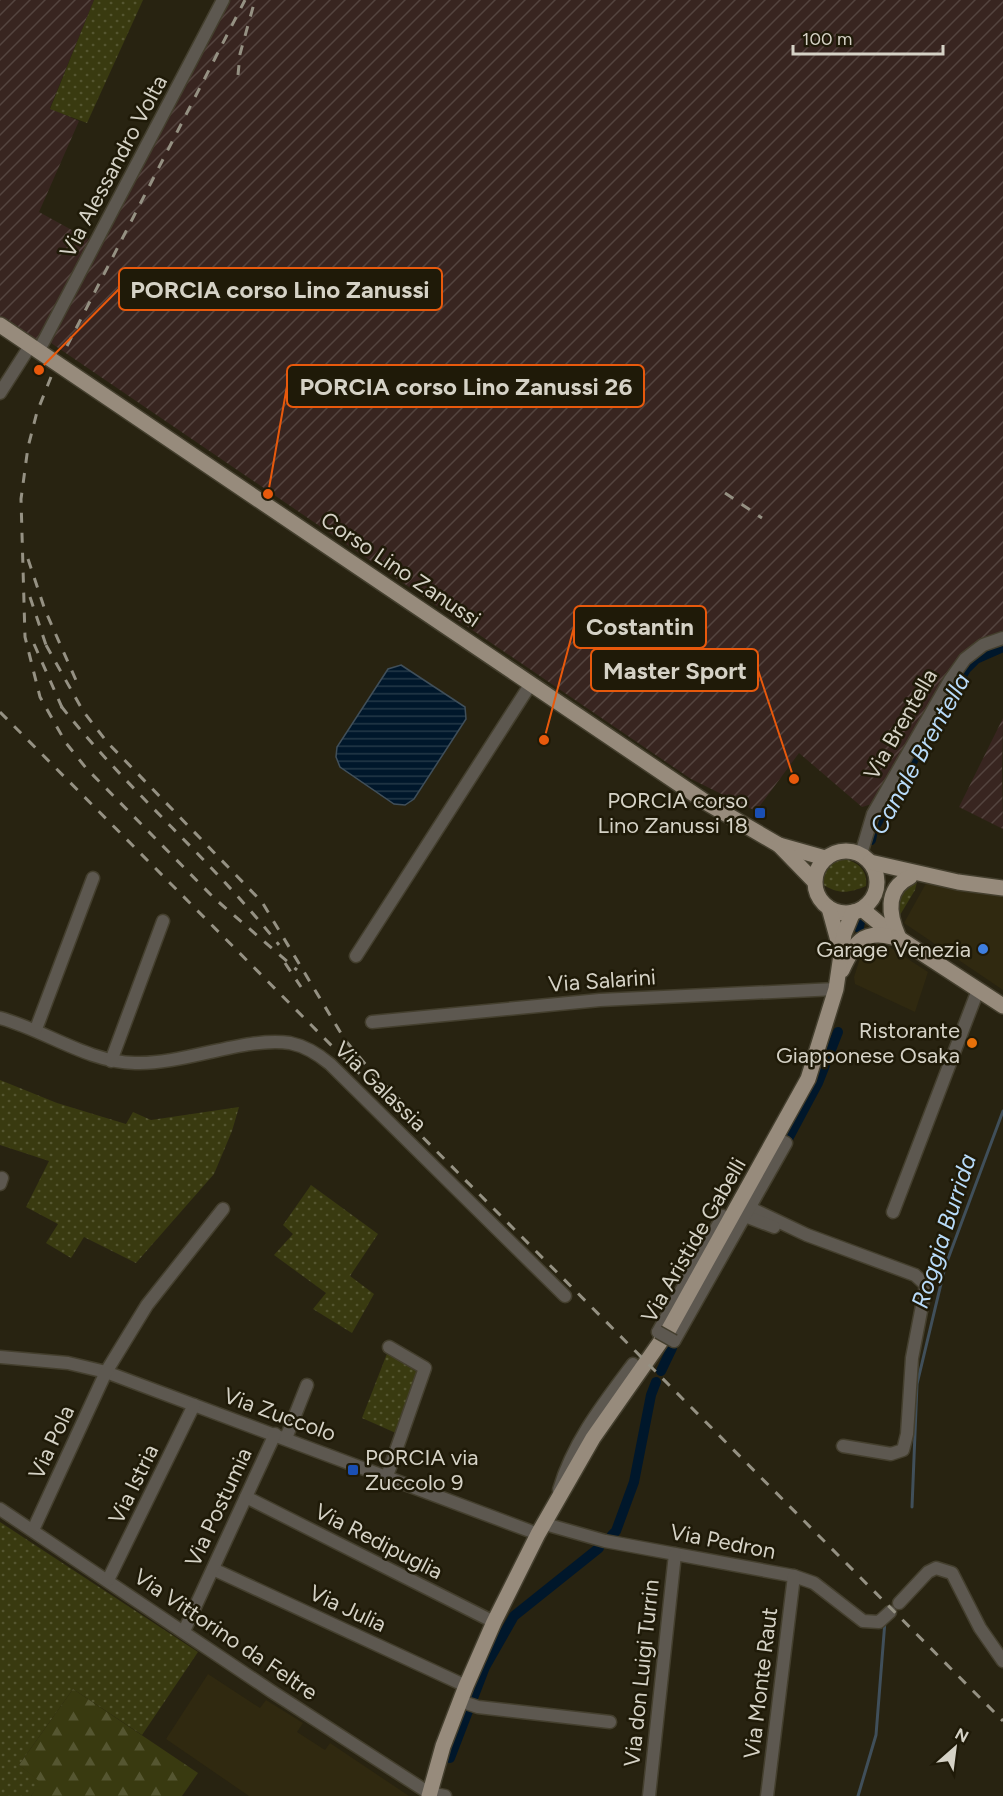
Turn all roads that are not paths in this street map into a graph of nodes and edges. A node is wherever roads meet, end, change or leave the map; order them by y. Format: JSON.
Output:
{"nodes":[{"id":1,"x":223,"y":0,"type":"edge"},
{"id":2,"x":0,"y":325,"type":"edge"},
{"id":3,"x":34,"y":349,"type":"junction"},
{"id":4,"x":0,"y":393,"type":"edge"},
{"id":5,"x":1003,"y":638,"type":"edge"},
{"id":6,"x":530,"y":684,"type":"junction"},
{"id":7,"x":779,"y":845,"type":"junction"},
{"id":8,"x":825,"y":858,"type":"junction"},
{"id":9,"x":866,"y":858,"type":"junction"},
{"id":10,"x":910,"y":877,"type":"junction"},
{"id":11,"x":93,"y":878,"type":"dead end"},
{"id":12,"x":939,"y":878,"type":"junction"},
{"id":13,"x":814,"y":881,"type":"junction"},
{"id":14,"x":1003,"y":888,"type":"edge"},
{"id":15,"x":876,"y":891,"type":"junction"},
{"id":16,"x":829,"y":908,"type":"junction"},
{"id":17,"x":857,"y":910,"type":"junction"},
{"id":18,"x":163,"y":921,"type":"dead end"},
{"id":19,"x":899,"y":938,"type":"junction"},
{"id":20,"x":841,"y":949,"type":"junction"},
{"id":21,"x":356,"y":956,"type":"dead end"},
{"id":22,"x":837,"y":985,"type":"junction"},
{"id":23,"x":978,"y":990,"type":"junction"},
{"id":24,"x":1003,"y":1006,"type":"edge"},
{"id":25,"x":0,"y":1018,"type":"edge"},
{"id":26,"x":372,"y":1022,"type":"dead end"},
{"id":27,"x":36,"y":1029,"type":"junction"},
{"id":28,"x":111,"y":1061,"type":"junction"},
{"id":29,"x":223,"y":1209,"type":"dead end"},
{"id":30,"x":742,"y":1210,"type":"junction"},
{"id":31,"x":893,"y":1212,"type":"dead end"},
{"id":32,"x":565,"y":1296,"type":"dead end"},
{"id":33,"x":389,"y":1347,"type":"dead end"},
{"id":34,"x":0,"y":1357,"type":"edge"},
{"id":35,"x":633,"y":1364,"type":"dead end"},
{"id":36,"x":106,"y":1372,"type":"junction"},
{"id":37,"x":307,"y":1385,"type":"dead end"},
{"id":38,"x":195,"y":1405,"type":"junction"},
{"id":39,"x":280,"y":1436,"type":"junction"},
{"id":40,"x":843,"y":1446,"type":"dead end"},
{"id":41,"x":387,"y":1476,"type":"junction"},
{"id":42,"x":246,"y":1497,"type":"junction"},
{"id":43,"x":554,"y":1506,"type":"junction"},
{"id":44,"x":0,"y":1509,"type":"edge"},
{"id":45,"x":542,"y":1529,"type":"junction"},
{"id":46,"x":33,"y":1530,"type":"junction"},
{"id":47,"x":675,"y":1554,"type":"junction"},
{"id":48,"x":213,"y":1569,"type":"junction"},
{"id":49,"x":794,"y":1576,"type":"junction"},
{"id":50,"x":108,"y":1580,"type":"junction"},
{"id":51,"x":494,"y":1622,"type":"junction"},
{"id":52,"x":184,"y":1631,"type":"junction"},
{"id":53,"x":1003,"y":1660,"type":"edge"},
{"id":54,"x":468,"y":1699,"type":"junction"},
{"id":55,"x":610,"y":1722,"type":"dead end"},
{"id":56,"x":429,"y":1795,"type":"edge"},
{"id":57,"x":445,"y":1796,"type":"edge"},
{"id":58,"x":649,"y":1796,"type":"edge"},
{"id":59,"x":767,"y":1796,"type":"edge"}],
"edges":[{"from":1,"to":3,"type":"street","name":"Via Alessandro Volta"},
{"from":2,"to":3,"type":"main road","name":"Corso Lino Zanussi"},
{"from":3,"to":4,"type":"street","name":"Via Alessandro Volta"},
{"from":3,"to":6,"type":"main road","name":"Corso Lino Zanussi"},
{"from":5,"to":9,"type":"street","name":"Via Brentella"},
{"from":6,"to":7,"type":"main road","name":"Corso Lino Zanussi"},
{"from":6,"to":21,"type":"street"},
{"from":7,"to":8,"type":"main road","name":"Corso Lino Zanussi"},
{"from":7,"to":13,"type":"main road","name":"Corso Lino Zanussi"},
{"from":8,"to":9,"type":"main road"},
{"from":8,"to":13,"type":"main road"},
{"from":9,"to":12,"type":"main road"},
{"from":9,"to":15,"type":"main road"},
{"from":10,"to":12,"type":"main road"},
{"from":10,"to":15,"type":"main road"},
{"from":10,"to":19,"type":"main road"},
{"from":11,"to":27,"type":"street"},
{"from":12,"to":14,"type":"main road"},
{"from":13,"to":16,"type":"main road"},
{"from":15,"to":17,"type":"main road"},
{"from":15,"to":19,"type":"main road"},
{"from":16,"to":17,"type":"main road"},
{"from":16,"to":20,"type":"main road","name":"Via Aristide Gabelli"},
{"from":17,"to":19,"type":"main road"},
{"from":17,"to":20,"type":"main road","name":"Via Aristide Gabelli"},
{"from":18,"to":28,"type":"street"},
{"from":19,"to":22,"type":"main road","name":"Via Aristide Gabelli"},
{"from":19,"to":23,"type":"main road"},
{"from":20,"to":22,"type":"main road","name":"Via Aristide Gabelli"},
{"from":22,"to":26,"type":"street","name":"Via Salarini"},
{"from":22,"to":30,"type":"main road","name":"Via Aristide Gabelli"},
{"from":23,"to":24,"type":"main road"},
{"from":23,"to":31,"type":"street"},
{"from":25,"to":27,"type":"street","name":"Via Galassia"},
{"from":27,"to":28,"type":"street","name":"Via Galassia"},
{"from":28,"to":32,"type":"street","name":"Via Galassia"},
{"from":29,"to":36,"type":"street","name":"Via Pola"},
{"from":30,"to":30,"type":"street","bridge":true},
{"from":30,"to":40,"type":"street"},
{"from":30,"to":43,"type":"main road","name":"Via Aristide Gabelli"},
{"from":33,"to":41,"type":"street"},
{"from":34,"to":36,"type":"street","name":"Via Zuccolo"},
{"from":35,"to":43,"type":"street","name":"Via Aristide Gabelli"},
{"from":36,"to":38,"type":"street","name":"Via Zuccolo"},
{"from":36,"to":46,"type":"street","name":"Via Pola"},
{"from":37,"to":39,"type":"street","name":"Via Postumia"},
{"from":38,"to":39,"type":"street","name":"Via Zuccolo"},
{"from":38,"to":50,"type":"street","name":"Via Istria"},
{"from":39,"to":41,"type":"street","name":"Via Zuccolo"},
{"from":39,"to":42,"type":"street","name":"Via Postumia"},
{"from":41,"to":45,"type":"street","name":"Via Zuccolo"},
{"from":42,"to":48,"type":"street","name":"Via Postumia"},
{"from":42,"to":51,"type":"street","name":"Via Redipuglia"},
{"from":43,"to":45,"type":"main road","name":"Via Aristide Gabelli"},
{"from":44,"to":46,"type":"street","name":"Via Vittorino da Feltre"},
{"from":45,"to":47,"type":"street","name":"Via Pedron"},
{"from":45,"to":51,"type":"main road","name":"Via Aristide Gabelli"},
{"from":46,"to":50,"type":"street","name":"Via Vittorino da Feltre"},
{"from":47,"to":49,"type":"street","name":"Via Pedron"},
{"from":47,"to":58,"type":"street","name":"Via don Luigi Turrin"},
{"from":48,"to":52,"type":"street","name":"Via Postumia"},
{"from":48,"to":54,"type":"street","name":"Via Julia"},
{"from":49,"to":53,"type":"street","name":"Via Pedron"},
{"from":49,"to":59,"type":"street","name":"Via Monte Raut"},
{"from":50,"to":52,"type":"street","name":"Via Vittorino da Feltre"},
{"from":51,"to":54,"type":"main road","name":"Via Aristide Gabelli"},
{"from":52,"to":56,"type":"street","name":"Via Vittorino da Feltre"},
{"from":54,"to":55,"type":"street","name":"Via Julia"},
{"from":54,"to":56,"type":"main road","name":"Via Aristide Gabelli"},
{"from":56,"to":57,"type":"street"}]}
